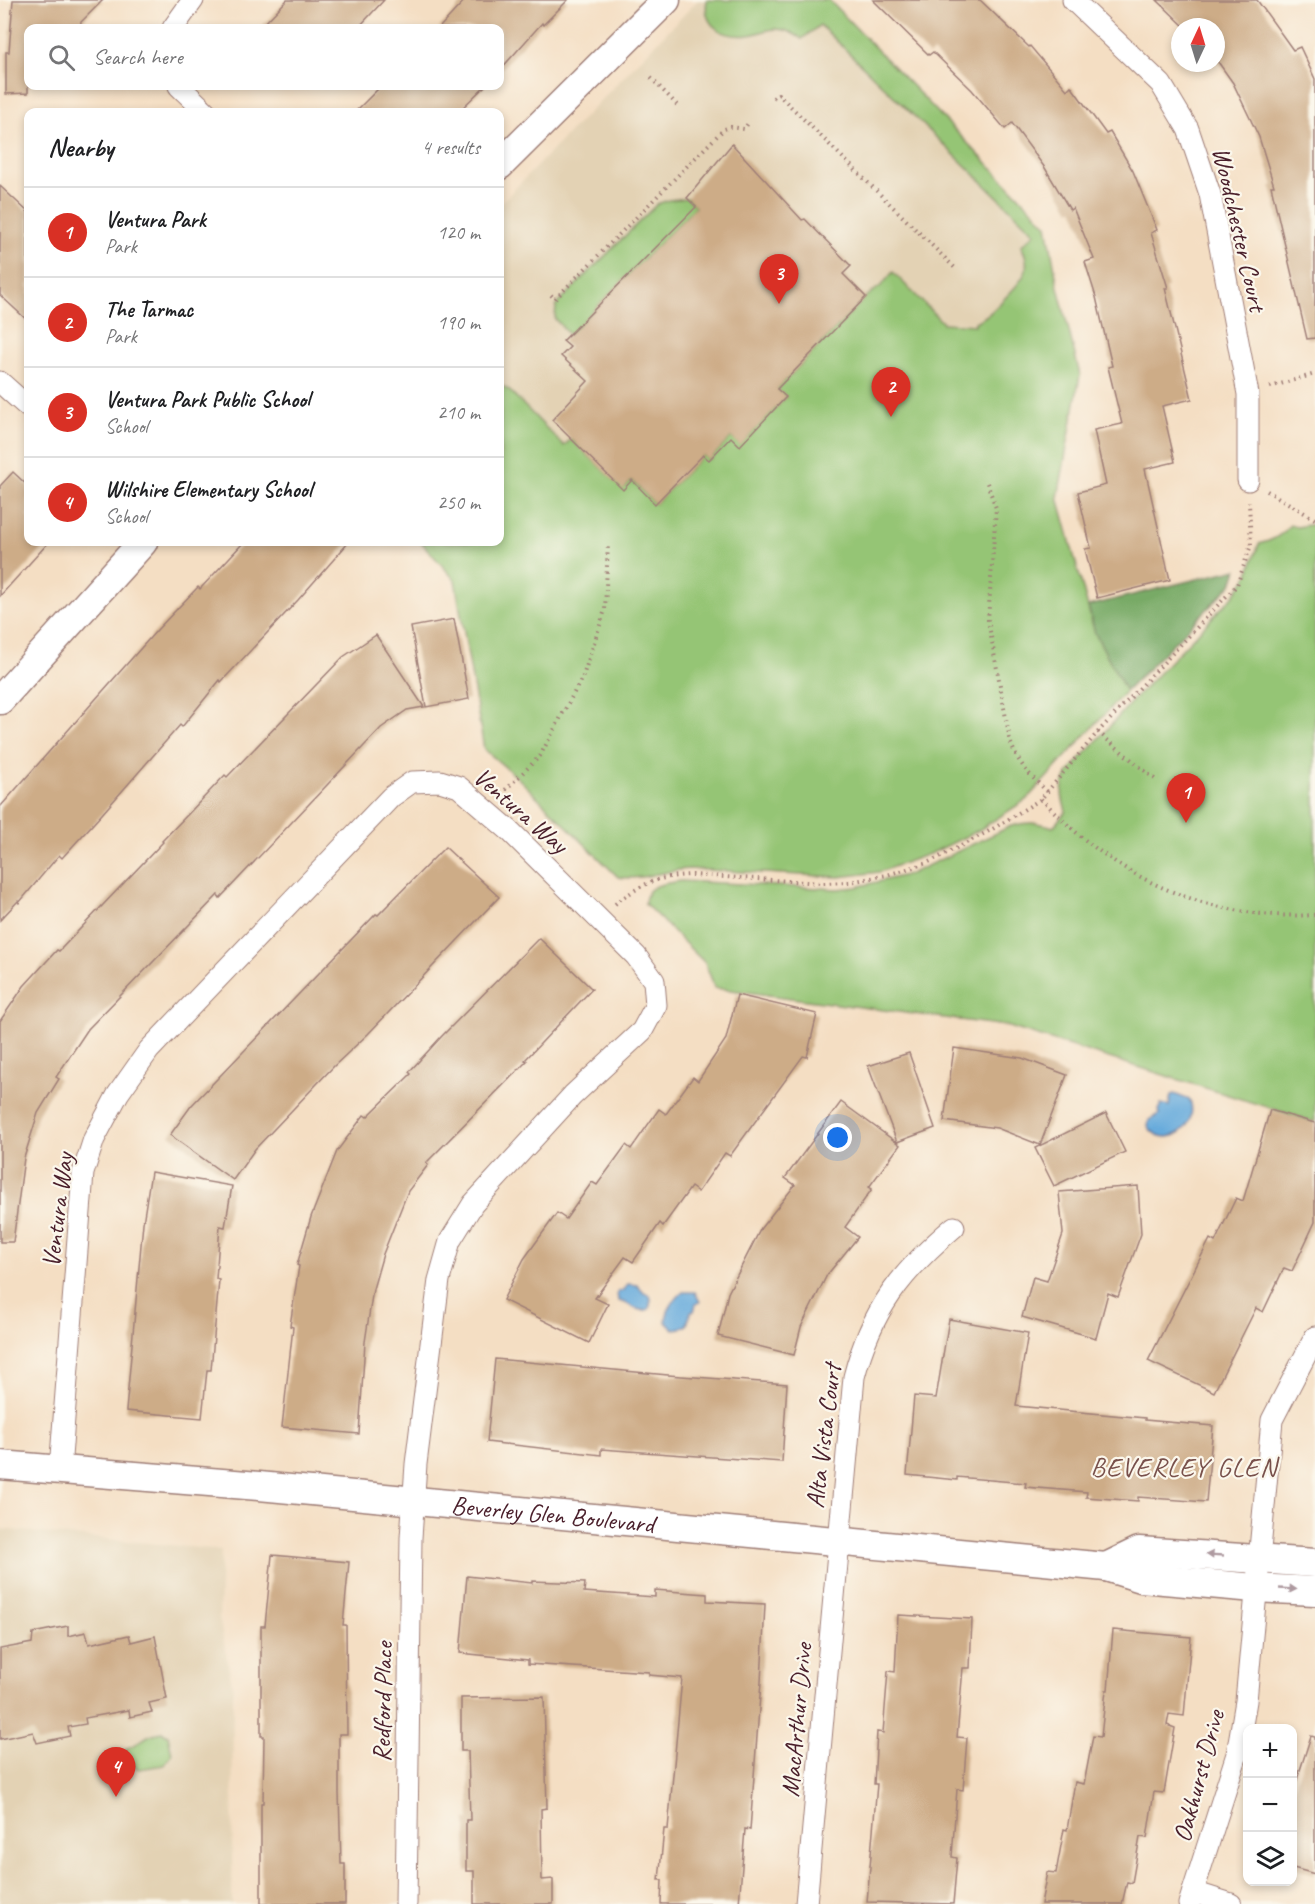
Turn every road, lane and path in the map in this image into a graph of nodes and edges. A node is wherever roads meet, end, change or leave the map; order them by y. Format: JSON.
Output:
{"nodes":[{"id":1,"x":193,"y":0,"type":"edge"},
{"id":2,"x":666,"y":0,"type":"edge"},
{"id":3,"x":1073,"y":0,"type":"edge"},
{"id":4,"x":176,"y":24,"type":"edge"},
{"id":5,"x":651,"y":78,"type":"dead end"},
{"id":6,"x":183,"y":90,"type":"edge"},
{"id":7,"x":773,"y":98,"type":"dead end"},
{"id":8,"x":202,"y":108,"type":"edge"},
{"id":9,"x":680,"y":108,"type":"dead end"},
{"id":10,"x":749,"y":122,"type":"dead end"},
{"id":11,"x":504,"y":161,"type":"edge"},
{"id":12,"x":956,"y":269,"type":"dead end"},
{"id":13,"x":551,"y":295,"type":"dead end"},
{"id":14,"x":1315,"y":374,"type":"edge"},
{"id":15,"x":0,"y":382,"type":"edge"},
{"id":16,"x":1248,"y":394,"type":"junction"},
{"id":17,"x":24,"y":403,"type":"edge"},
{"id":18,"x":1248,"y":480,"type":"junction"},
{"id":19,"x":987,"y":483,"type":"dead end"},
{"id":20,"x":1315,"y":519,"type":"edge"},
{"id":21,"x":608,"y":543,"type":"dead end"},
{"id":22,"x":139,"y":546,"type":"edge"},
{"id":23,"x":0,"y":700,"type":"edge"},
{"id":24,"x":1098,"y":732,"type":"junction"},
{"id":25,"x":1157,"y":781,"type":"dead end"},
{"id":26,"x":1048,"y":792,"type":"junction"},
{"id":27,"x":1041,"y":799,"type":"junction"},
{"id":28,"x":485,"y":809,"type":"junction"},
{"id":29,"x":1315,"y":915,"type":"edge"},
{"id":30,"x":597,"y":917,"type":"junction"},
{"id":31,"x":954,"y":1227,"type":"dead end"},
{"id":32,"x":1315,"y":1337,"type":"edge"},
{"id":33,"x":0,"y":1465,"type":"edge"},
{"id":34,"x":60,"y":1470,"type":"junction"},
{"id":35,"x":414,"y":1501,"type":"junction"},
{"id":36,"x":839,"y":1541,"type":"junction"},
{"id":37,"x":1258,"y":1558,"type":"junction"},
{"id":38,"x":1315,"y":1563,"type":"edge"},
{"id":39,"x":1106,"y":1567,"type":"junction"},
{"id":40,"x":1255,"y":1588,"type":"junction"},
{"id":41,"x":1315,"y":1591,"type":"edge"},
{"id":42,"x":1191,"y":1898,"type":"edge"},
{"id":43,"x":406,"y":1904,"type":"edge"},
{"id":44,"x":806,"y":1904,"type":"edge"},
{"id":45,"x":1231,"y":1904,"type":"edge"}],
"edges":[{"from":1,"to":4,"type":"street"},
{"from":2,"to":11,"type":"street"},
{"from":3,"to":16,"type":"street","name":"Woodchester Court"},
{"from":5,"to":9,"type":"path"},
{"from":6,"to":8,"type":"street"},
{"from":7,"to":12,"type":"path"},
{"from":10,"to":13,"type":"path"},
{"from":14,"to":16,"type":"path"},
{"from":15,"to":17,"type":"street"},
{"from":16,"to":18,"type":"street","name":"Woodchester Court"},
{"from":18,"to":20,"type":"path"},
{"from":18,"to":24,"type":"path"},
{"from":19,"to":26,"type":"path"},
{"from":21,"to":28,"type":"path"},
{"from":22,"to":23,"type":"street"},
{"from":24,"to":25,"type":"path"},
{"from":24,"to":26,"type":"path"},
{"from":26,"to":27,"type":"path"},
{"from":27,"to":29,"type":"path"},
{"from":27,"to":30,"type":"path"},
{"from":28,"to":30,"type":"street","name":"Ventura Way"},
{"from":28,"to":34,"type":"street","name":"Ventura Way"},
{"from":30,"to":35,"type":"street","name":"Ventura Way"},
{"from":31,"to":36,"type":"street","name":"Alta Vista Court"},
{"from":32,"to":37,"type":"street","name":"Oakhurst Drive"},
{"from":33,"to":34,"type":"street","name":"Beverley Glen Boulevard"},
{"from":34,"to":35,"type":"street","name":"Beverley Glen Boulevard"},
{"from":35,"to":36,"type":"street","name":"Beverley Glen Boulevard"},
{"from":35,"to":43,"type":"street","name":"Redford Place"},
{"from":36,"to":39,"type":"street","name":"Beverley Glen Boulevard"},
{"from":36,"to":44,"type":"street","name":"MacArthur Drive"},
{"from":37,"to":38,"type":"street"},
{"from":37,"to":39,"type":"street","one_way":true},
{"from":37,"to":40,"type":"street","name":"Oakhurst Drive"},
{"from":39,"to":40,"type":"street","name":"Beverley Glen Boulevard"},
{"from":40,"to":41,"type":"street","name":"Beverley Glen Boulevard","one_way":true},
{"from":40,"to":42,"type":"street","name":"Oakhurst Drive"},
{"from":42,"to":45,"type":"street"}]}
